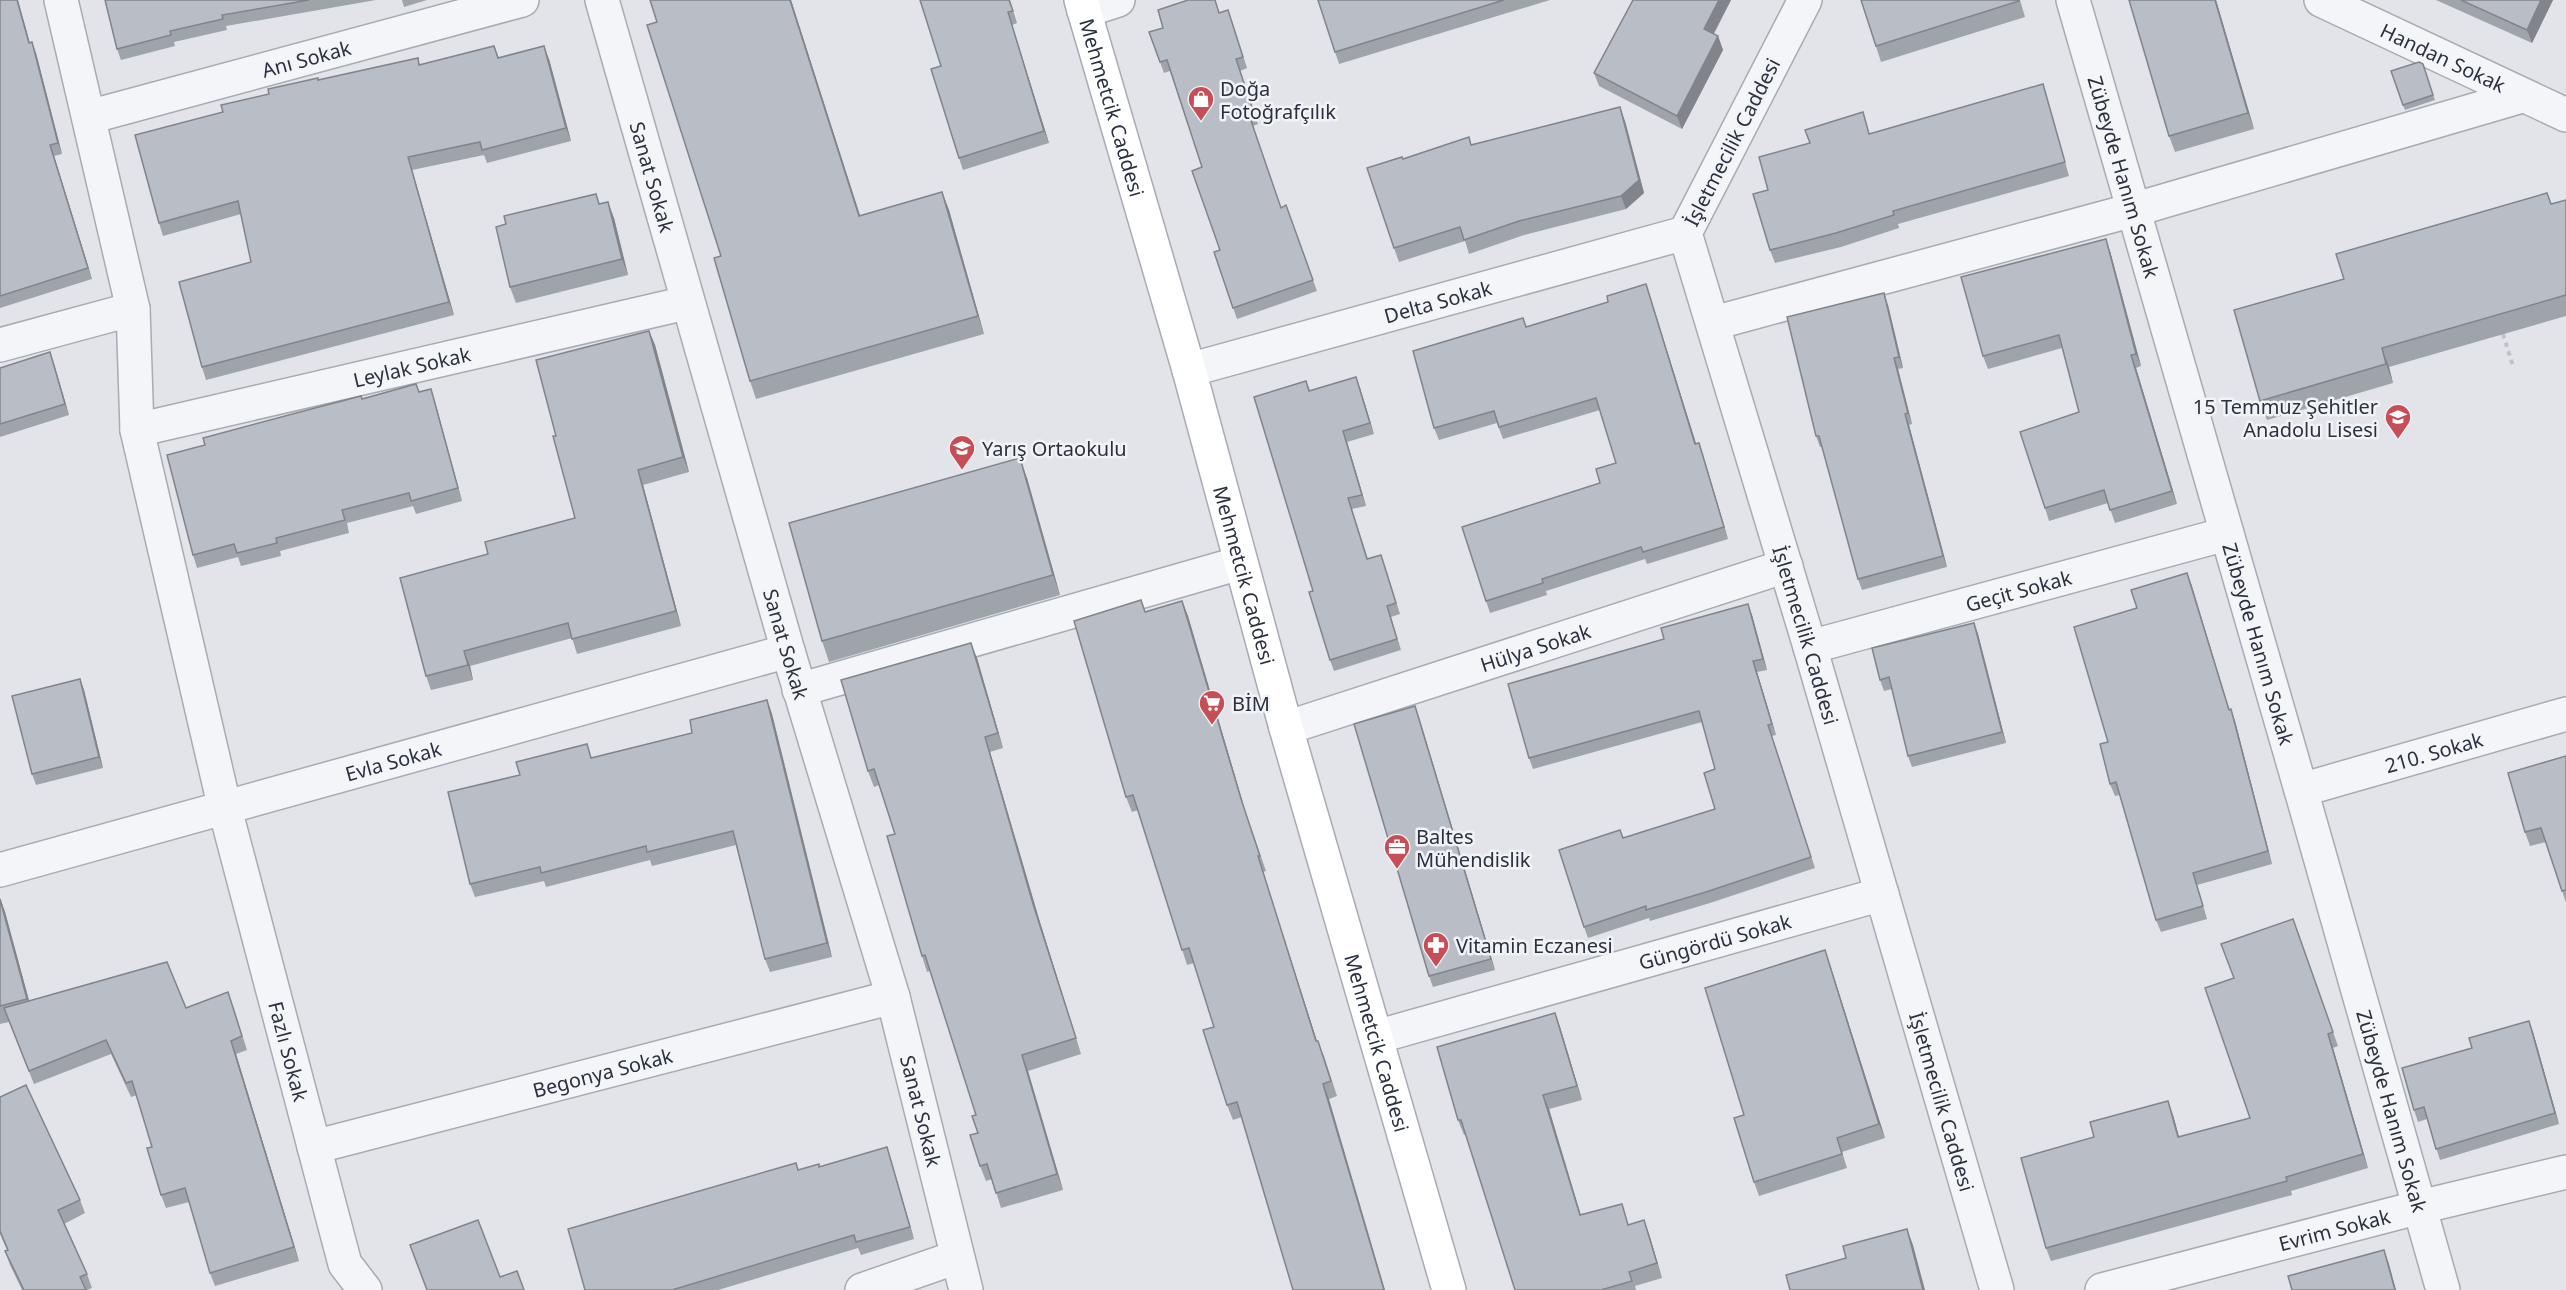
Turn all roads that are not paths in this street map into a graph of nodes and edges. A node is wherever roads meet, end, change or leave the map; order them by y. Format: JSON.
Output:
{"nodes":[{"id":1,"x":61,"y":0,"type":"edge"},
{"id":2,"x":522,"y":0,"type":"edge"},
{"id":3,"x":602,"y":0,"type":"edge"},
{"id":4,"x":1118,"y":0,"type":"edge"},
{"id":5,"x":1805,"y":0,"type":"edge"},
{"id":6,"x":2073,"y":0,"type":"edge"},
{"id":7,"x":2321,"y":0,"type":"edge"},
{"id":8,"x":1083,"y":5,"type":"edge"},
{"id":9,"x":2522,"y":96,"type":"junction"},
{"id":10,"x":2566,"y":115,"type":"edge"},
{"id":11,"x":89,"y":117,"type":"junction"},
{"id":12,"x":2133,"y":210,"type":"junction"},
{"id":13,"x":1685,"y":232,"type":"junction"},
{"id":14,"x":686,"y":303,"type":"junction"},
{"id":15,"x":133,"y":309,"type":"junction"},
{"id":16,"x":1714,"y":323,"type":"junction"},
{"id":17,"x":0,"y":345,"type":"edge"},
{"id":18,"x":1189,"y":370,"type":"junction"},
{"id":19,"x":137,"y":430,"type":"junction"},
{"id":20,"x":2226,"y":534,"type":"junction"},
{"id":21,"x":1240,"y":562,"type":"junction"},
{"id":22,"x":1786,"y":566,"type":"junction"},
{"id":23,"x":1810,"y":647,"type":"junction"},
{"id":24,"x":788,"y":651,"type":"junction"},
{"id":25,"x":799,"y":690,"type":"junction"},
{"id":26,"x":2566,"y":714,"type":"edge"},
{"id":27,"x":1286,"y":728,"type":"junction"},
{"id":28,"x":2301,"y":790,"type":"junction"},
{"id":29,"x":225,"y":809,"type":"junction"},
{"id":30,"x":0,"y":870,"type":"edge"},
{"id":31,"x":1882,"y":894,"type":"junction"},
{"id":32,"x":893,"y":997,"type":"junction"},
{"id":33,"x":1376,"y":1037,"type":"junction"},
{"id":34,"x":314,"y":1147,"type":"junction"},
{"id":35,"x":2566,"y":1172,"type":"edge"},
{"id":36,"x":2420,"y":1207,"type":"junction"},
{"id":37,"x":957,"y":1257,"type":"junction"},
{"id":38,"x":365,"y":1290,"type":"edge"},
{"id":39,"x":862,"y":1290,"type":"edge"},
{"id":40,"x":966,"y":1290,"type":"edge"},
{"id":41,"x":1449,"y":1290,"type":"edge"},
{"id":42,"x":1997,"y":1290,"type":"edge"},
{"id":43,"x":2102,"y":1290,"type":"edge"},
{"id":44,"x":2443,"y":1290,"type":"edge"}],
"edges":[{"from":1,"to":11,"type":"street","name":"Fazlı Sokak"},
{"from":2,"to":11,"type":"street","name":"Anı Sokak"},
{"from":3,"to":14,"type":"street","name":"Sanat Sokak"},
{"from":4,"to":8,"type":"street"},
{"from":5,"to":13,"type":"street","name":"İşletmecilik Caddesi"},
{"from":6,"to":12,"type":"street","name":"Zübeyde Hanım Sokak"},
{"from":7,"to":9,"type":"street","name":"Handan Sokak"},
{"from":8,"to":18,"type":"main road","name":"Mehmetcik Caddesi"},
{"from":9,"to":10,"type":"street","name":"Handan Sokak"},
{"from":9,"to":12,"type":"street"},
{"from":11,"to":15,"type":"street","name":"Fazlı Sokak"},
{"from":12,"to":16,"type":"street"},
{"from":12,"to":20,"type":"street","name":"Zübeyde Hanım Sokak"},
{"from":13,"to":16,"type":"street","name":"İşletmecilik Caddesi"},
{"from":13,"to":18,"type":"street","name":"Delta Sokak"},
{"from":14,"to":19,"type":"street","name":"Leylak Sokak"},
{"from":14,"to":24,"type":"street","name":"Sanat Sokak"},
{"from":15,"to":17,"type":"street"},
{"from":15,"to":19,"type":"street","name":"Fazlı Sokak"},
{"from":16,"to":22,"type":"street","name":"İşletmecilik Caddesi"},
{"from":18,"to":21,"type":"main road","name":"Mehmetcik Caddesi"},
{"from":19,"to":29,"type":"street","name":"Fazlı Sokak"},
{"from":20,"to":23,"type":"street","name":"Geçit Sokak"},
{"from":20,"to":28,"type":"street","name":"Zübeyde Hanım Sokak"},
{"from":21,"to":25,"type":"street"},
{"from":21,"to":27,"type":"main road","name":"Mehmetcik Caddesi"},
{"from":22,"to":23,"type":"street","name":"İşletmecilik Caddesi"},
{"from":22,"to":27,"type":"street","name":"Hülya Sokak"},
{"from":23,"to":31,"type":"street","name":"İşletmecilik Caddesi"},
{"from":24,"to":25,"type":"street","name":"Sanat Sokak"},
{"from":24,"to":29,"type":"street","name":"Evla Sokak"},
{"from":25,"to":32,"type":"street","name":"Sanat Sokak"},
{"from":26,"to":28,"type":"street","name":"210. Sokak"},
{"from":27,"to":33,"type":"main road","name":"Mehmetcik Caddesi"},
{"from":28,"to":36,"type":"street","name":"Zübeyde Hanım Sokak"},
{"from":29,"to":30,"type":"street","name":"Evla Sokak"},
{"from":29,"to":34,"type":"street","name":"Fazlı Sokak"},
{"from":31,"to":33,"type":"street","name":"Güngördü Sokak"},
{"from":31,"to":42,"type":"street","name":"İşletmecilik Caddesi"},
{"from":32,"to":34,"type":"street","name":"Begonya Sokak"},
{"from":32,"to":37,"type":"street","name":"Sanat Sokak"},
{"from":33,"to":41,"type":"main road","name":"Mehmetcik Caddesi"},
{"from":34,"to":38,"type":"street","name":"Fazlı Sokak"},
{"from":35,"to":36,"type":"street","name":"Evrim Sokak"},
{"from":36,"to":43,"type":"street","name":"Evrim Sokak"},
{"from":36,"to":44,"type":"street","name":"Zübeyde Hanım Sokak"},
{"from":37,"to":39,"type":"street"},
{"from":37,"to":40,"type":"street","name":"Sanat Sokak"}]}
